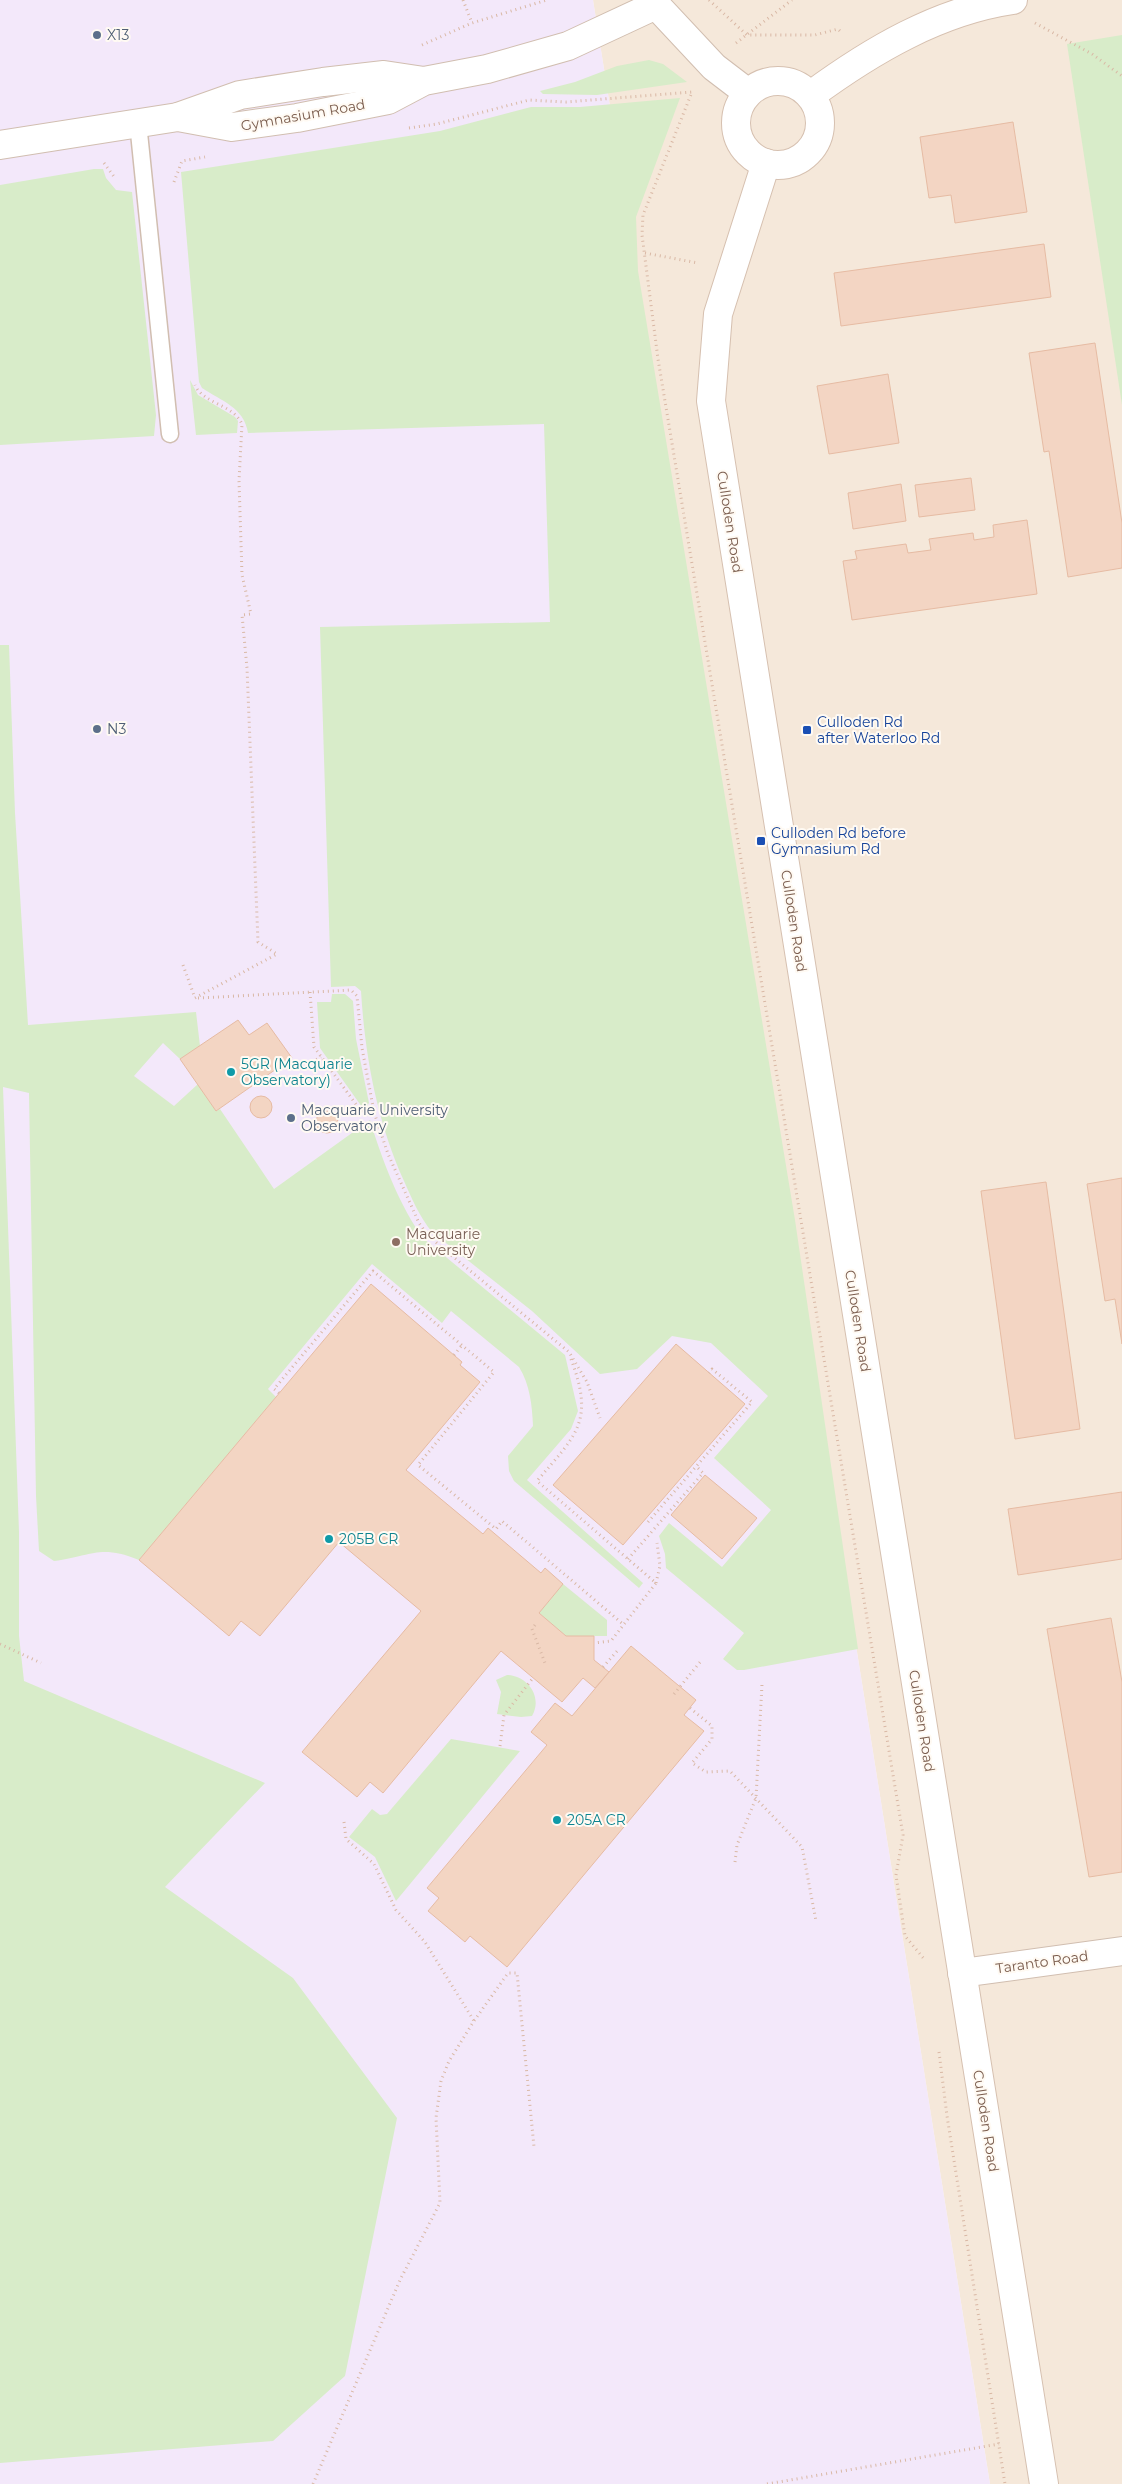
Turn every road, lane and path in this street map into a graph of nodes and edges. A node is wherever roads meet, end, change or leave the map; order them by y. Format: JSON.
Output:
{"nodes":[{"id":1,"x":463,"y":0,"type":"edge"},
{"id":2,"x":547,"y":0,"type":"edge"},
{"id":3,"x":709,"y":0,"type":"edge"},
{"id":4,"x":792,"y":0,"type":"edge"},
{"id":5,"x":1005,"y":1,"type":"edge"},
{"id":6,"x":655,"y":2,"type":"edge"},
{"id":7,"x":840,"y":32,"type":"dead end"},
{"id":8,"x":747,"y":35,"type":"junction"},
{"id":9,"x":734,"y":46,"type":"dead end"},
{"id":10,"x":1122,"y":76,"type":"edge"},
{"id":11,"x":748,"y":93,"type":"junction"},
{"id":12,"x":811,"y":95,"type":"junction"},
{"id":13,"x":138,"y":123,"type":"junction"},
{"id":14,"x":399,"y":130,"type":"dead end"},
{"id":15,"x":0,"y":145,"type":"edge"},
{"id":16,"x":210,"y":157,"type":"dead end"},
{"id":17,"x":766,"y":163,"type":"junction"},
{"id":18,"x":175,"y":188,"type":"dead end"},
{"id":19,"x":644,"y":252,"type":"junction"},
{"id":20,"x":699,"y":263,"type":"dead end"},
{"id":21,"x":194,"y":377,"type":"dead end"},
{"id":22,"x":170,"y":434,"type":"dead end"},
{"id":23,"x":183,"y":965,"type":"dead end"},
{"id":24,"x":310,"y":992,"type":"junction"},
{"id":25,"x":195,"y":998,"type":"junction"},
{"id":26,"x":321,"y":1057,"type":"junction"},
{"id":27,"x":312,"y":1062,"type":"dead end"},
{"id":28,"x":374,"y":1112,"type":"junction"},
{"id":29,"x":462,"y":1345,"type":"junction"},
{"id":30,"x":569,"y":1352,"type":"junction"},
{"id":31,"x":454,"y":1355,"type":"dead end"},
{"id":32,"x":709,"y":1373,"type":"dead end"},
{"id":33,"x":280,"y":1393,"type":"dead end"},
{"id":34,"x":600,"y":1418,"type":"dead end"},
{"id":35,"x":696,"y":1466,"type":"junction"},
{"id":36,"x":662,"y":1506,"type":"junction"},
{"id":37,"x":669,"y":1512,"type":"junction"},
{"id":38,"x":648,"y":1522,"type":"dead end"},
{"id":39,"x":657,"y":1543,"type":"dead end"},
{"id":40,"x":628,"y":1559,"type":"junction"},
{"id":41,"x":656,"y":1583,"type":"junction"},
{"id":42,"x":535,"y":1625,"type":"dead end"},
{"id":43,"x":624,"y":1625,"type":"junction"},
{"id":44,"x":594,"y":1642,"type":"dead end"},
{"id":45,"x":0,"y":1644,"type":"edge"},
{"id":46,"x":619,"y":1649,"type":"dead end"},
{"id":47,"x":701,"y":1661,"type":"dead end"},
{"id":48,"x":41,"y":1663,"type":"dead end"},
{"id":49,"x":545,"y":1663,"type":"dead end"},
{"id":50,"x":603,"y":1668,"type":"dead end"},
{"id":51,"x":533,"y":1678,"type":"dead end"},
{"id":52,"x":762,"y":1684,"type":"dead end"},
{"id":53,"x":674,"y":1694,"type":"dead end"},
{"id":54,"x":690,"y":1708,"type":"dead end"},
{"id":55,"x":500,"y":1746,"type":"dead end"},
{"id":56,"x":756,"y":1798,"type":"junction"},
{"id":57,"x":344,"y":1822,"type":"dead end"},
{"id":58,"x":735,"y":1862,"type":"dead end"},
{"id":59,"x":816,"y":1921,"type":"dead end"},
{"id":60,"x":1122,"y":1951,"type":"edge"},
{"id":61,"x":927,"y":1963,"type":"dead end"},
{"id":62,"x":962,"y":1973,"type":"junction"},
{"id":63,"x":474,"y":2021,"type":"junction"},
{"id":64,"x":938,"y":2049,"type":"dead end"},
{"id":65,"x":534,"y":2147,"type":"dead end"},
{"id":66,"x":999,"y":2444,"type":"junction"},
{"id":67,"x":313,"y":2484,"type":"edge"},
{"id":68,"x":767,"y":2484,"type":"edge"},
{"id":69,"x":1005,"y":2484,"type":"edge"},
{"id":70,"x":1044,"y":2484,"type":"edge"}],
"edges":[{"from":1,"to":2,"type":"path"},
{"from":3,"to":8,"type":"path"},
{"from":4,"to":8,"type":"path"},
{"from":5,"to":10,"type":"path"},
{"from":5,"to":12,"type":"street"},
{"from":6,"to":11,"type":"street"},
{"from":6,"to":13,"type":"street","name":"Gymnasium Road"},
{"from":7,"to":8,"type":"path"},
{"from":8,"to":9,"type":"path"},
{"from":11,"to":12,"type":"street"},
{"from":11,"to":17,"type":"street"},
{"from":12,"to":17,"type":"street"},
{"from":13,"to":15,"type":"street","name":"Gymnasium Road"},
{"from":13,"to":22,"type":"lane"},
{"from":14,"to":19,"type":"path"},
{"from":16,"to":18,"type":"path"},
{"from":17,"to":62,"type":"street","name":"Culloden Road"},
{"from":19,"to":20,"type":"path"},
{"from":19,"to":61,"type":"path"},
{"from":21,"to":25,"type":"path"},
{"from":23,"to":25,"type":"path"},
{"from":24,"to":25,"type":"path"},
{"from":24,"to":26,"type":"path"},
{"from":24,"to":28,"type":"path"},
{"from":26,"to":27,"type":"path"},
{"from":26,"to":28,"type":"path"},
{"from":28,"to":30,"type":"path"},
{"from":29,"to":31,"type":"path"},
{"from":29,"to":33,"type":"path"},
{"from":29,"to":43,"type":"path"},
{"from":30,"to":34,"type":"path"},
{"from":30,"to":40,"type":"path"},
{"from":32,"to":35,"type":"path"},
{"from":35,"to":36,"type":"path"},
{"from":35,"to":37,"type":"path"},
{"from":36,"to":37,"type":"path"},
{"from":36,"to":38,"type":"path"},
{"from":37,"to":40,"type":"path"},
{"from":39,"to":41,"type":"path"},
{"from":40,"to":41,"type":"path"},
{"from":41,"to":43,"type":"path"},
{"from":42,"to":49,"type":"path"},
{"from":43,"to":44,"type":"path"},
{"from":45,"to":48,"type":"path"},
{"from":46,"to":50,"type":"path"},
{"from":47,"to":53,"type":"path"},
{"from":51,"to":55,"type":"path"},
{"from":52,"to":56,"type":"path"},
{"from":54,"to":56,"type":"path"},
{"from":56,"to":58,"type":"path"},
{"from":56,"to":59,"type":"path"},
{"from":57,"to":63,"type":"path"},
{"from":60,"to":62,"type":"street","name":"Taranto Road"},
{"from":62,"to":70,"type":"street","name":"Culloden Road"},
{"from":63,"to":65,"type":"path"},
{"from":63,"to":67,"type":"path"},
{"from":64,"to":66,"type":"path"},
{"from":66,"to":68,"type":"path"},
{"from":66,"to":69,"type":"path"}]}
